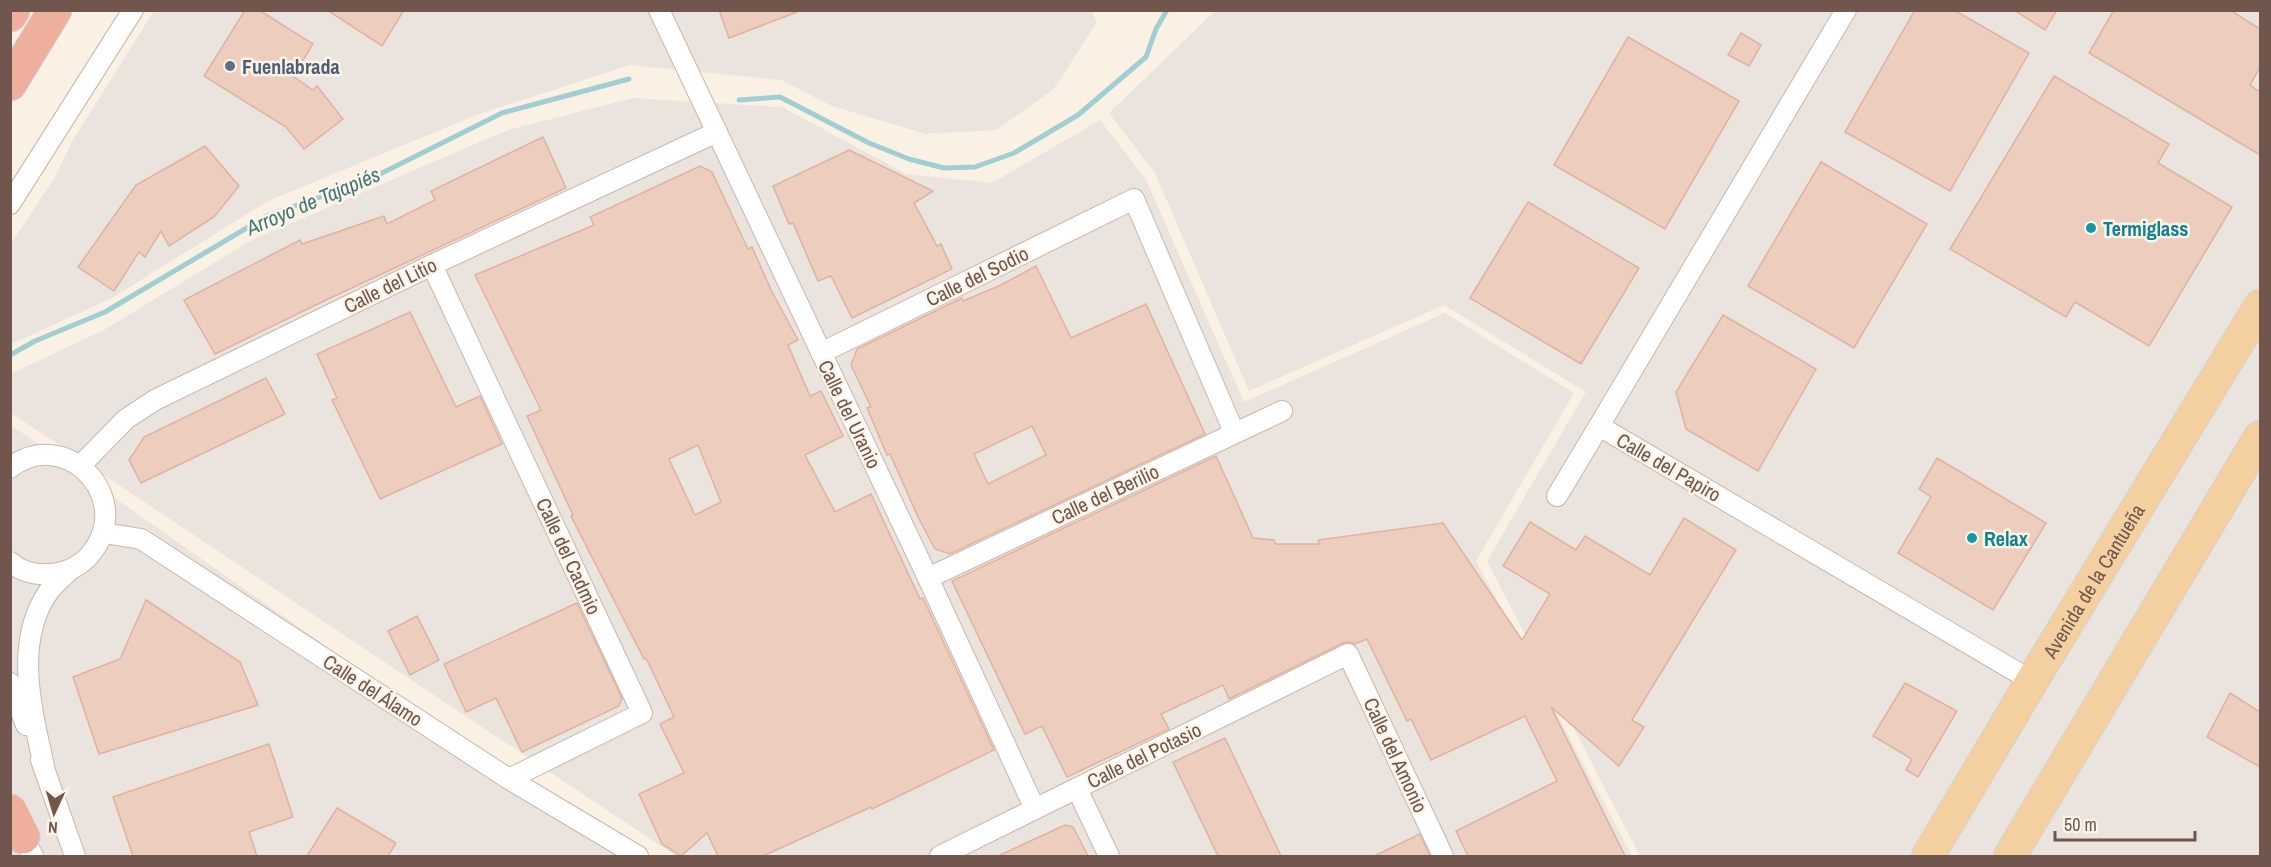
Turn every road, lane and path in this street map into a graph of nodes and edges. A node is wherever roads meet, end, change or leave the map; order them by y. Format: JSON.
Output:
{"nodes":[{"id":1,"x":13,"y":10,"type":"edge"},
{"id":2,"x":55,"y":10,"type":"edge"},
{"id":3,"x":134,"y":10,"type":"edge"},
{"id":4,"x":1846,"y":10,"type":"edge"},
{"id":5,"x":662,"y":14,"type":"edge"},
{"id":6,"x":10,"y":15,"type":"edge"},
{"id":7,"x":10,"y":84,"type":"edge"},
{"id":8,"x":717,"y":132,"type":"junction"},
{"id":9,"x":10,"y":204,"type":"edge"},
{"id":10,"x":432,"y":265,"type":"junction"},
{"id":11,"x":2260,"y":306,"type":"edge"},
{"id":12,"x":820,"y":353,"type":"junction"},
{"id":13,"x":1282,"y":411,"type":"dead end"},
{"id":14,"x":1599,"y":426,"type":"junction"},
{"id":15,"x":1234,"y":432,"type":"junction"},
{"id":16,"x":2260,"y":437,"type":"edge"},
{"id":17,"x":13,"y":464,"type":"edge"},
{"id":18,"x":80,"y":465,"type":"junction"},
{"id":19,"x":1557,"y":496,"type":"dead end"},
{"id":20,"x":104,"y":532,"type":"junction"},
{"id":21,"x":10,"y":562,"type":"edge"},
{"id":22,"x":69,"y":571,"type":"junction"},
{"id":23,"x":928,"y":578,"type":"junction"},
{"id":24,"x":1348,"y":654,"type":"joint"},
{"id":25,"x":2032,"y":681,"type":"junction"},
{"id":26,"x":10,"y":683,"type":"edge"},
{"id":27,"x":45,"y":771,"type":"junction"},
{"id":28,"x":509,"y":779,"type":"junction"},
{"id":29,"x":1077,"y":789,"type":"junction"},
{"id":30,"x":1035,"y":809,"type":"junction"},
{"id":31,"x":75,"y":856,"type":"edge"},
{"id":32,"x":638,"y":856,"type":"edge"},
{"id":33,"x":940,"y":856,"type":"edge"},
{"id":34,"x":1109,"y":856,"type":"edge"},
{"id":35,"x":1443,"y":856,"type":"edge"},
{"id":36,"x":1928,"y":856,"type":"edge"},
{"id":37,"x":2010,"y":856,"type":"edge"}],
"edges":[{"from":1,"to":6,"type":"highway"},
{"from":2,"to":7,"type":"highway"},
{"from":3,"to":9,"type":"street"},
{"from":4,"to":14,"type":"street","name":"Calle del Papiro"},
{"from":5,"to":8,"type":"street","name":"Calle del Uranio"},
{"from":8,"to":10,"type":"street","name":"Calle del Litio"},
{"from":8,"to":12,"type":"street","name":"Calle del Uranio"},
{"from":10,"to":18,"type":"street","name":"Calle del Litio"},
{"from":10,"to":28,"type":"street","name":"Calle del Cadmio"},
{"from":11,"to":25,"type":"main road","name":"Avenida de la Cantueña"},
{"from":12,"to":15,"type":"street","name":"Calle del Sodio"},
{"from":12,"to":23,"type":"street","name":"Calle del Uranio"},
{"from":13,"to":15,"type":"street","name":"Calle del Berilio"},
{"from":14,"to":19,"type":"street"},
{"from":14,"to":25,"type":"street","name":"Calle del Papiro"},
{"from":15,"to":23,"type":"street","name":"Calle del Berilio"},
{"from":16,"to":37,"type":"main road"},
{"from":17,"to":18,"type":"street"},
{"from":18,"to":20,"type":"street"},
{"from":20,"to":22,"type":"street"},
{"from":20,"to":28,"type":"street","name":"Calle del Álamo"},
{"from":21,"to":22,"type":"street"},
{"from":22,"to":27,"type":"street"},
{"from":23,"to":30,"type":"street","name":"Calle del Uranio"},
{"from":24,"to":29,"type":"street","name":"Calle del Potasio"},
{"from":24,"to":35,"type":"street","name":"Calle del Amonio"},
{"from":25,"to":36,"type":"main road","name":"Avenida de la Cantueña"},
{"from":26,"to":27,"type":"street"},
{"from":27,"to":31,"type":"street"},
{"from":28,"to":32,"type":"street","name":"Calle del Álamo"},
{"from":29,"to":30,"type":"street","name":"Calle del Potasio"},
{"from":29,"to":34,"type":"street"},
{"from":30,"to":33,"type":"street","name":"Calle del Potasio"}]}
